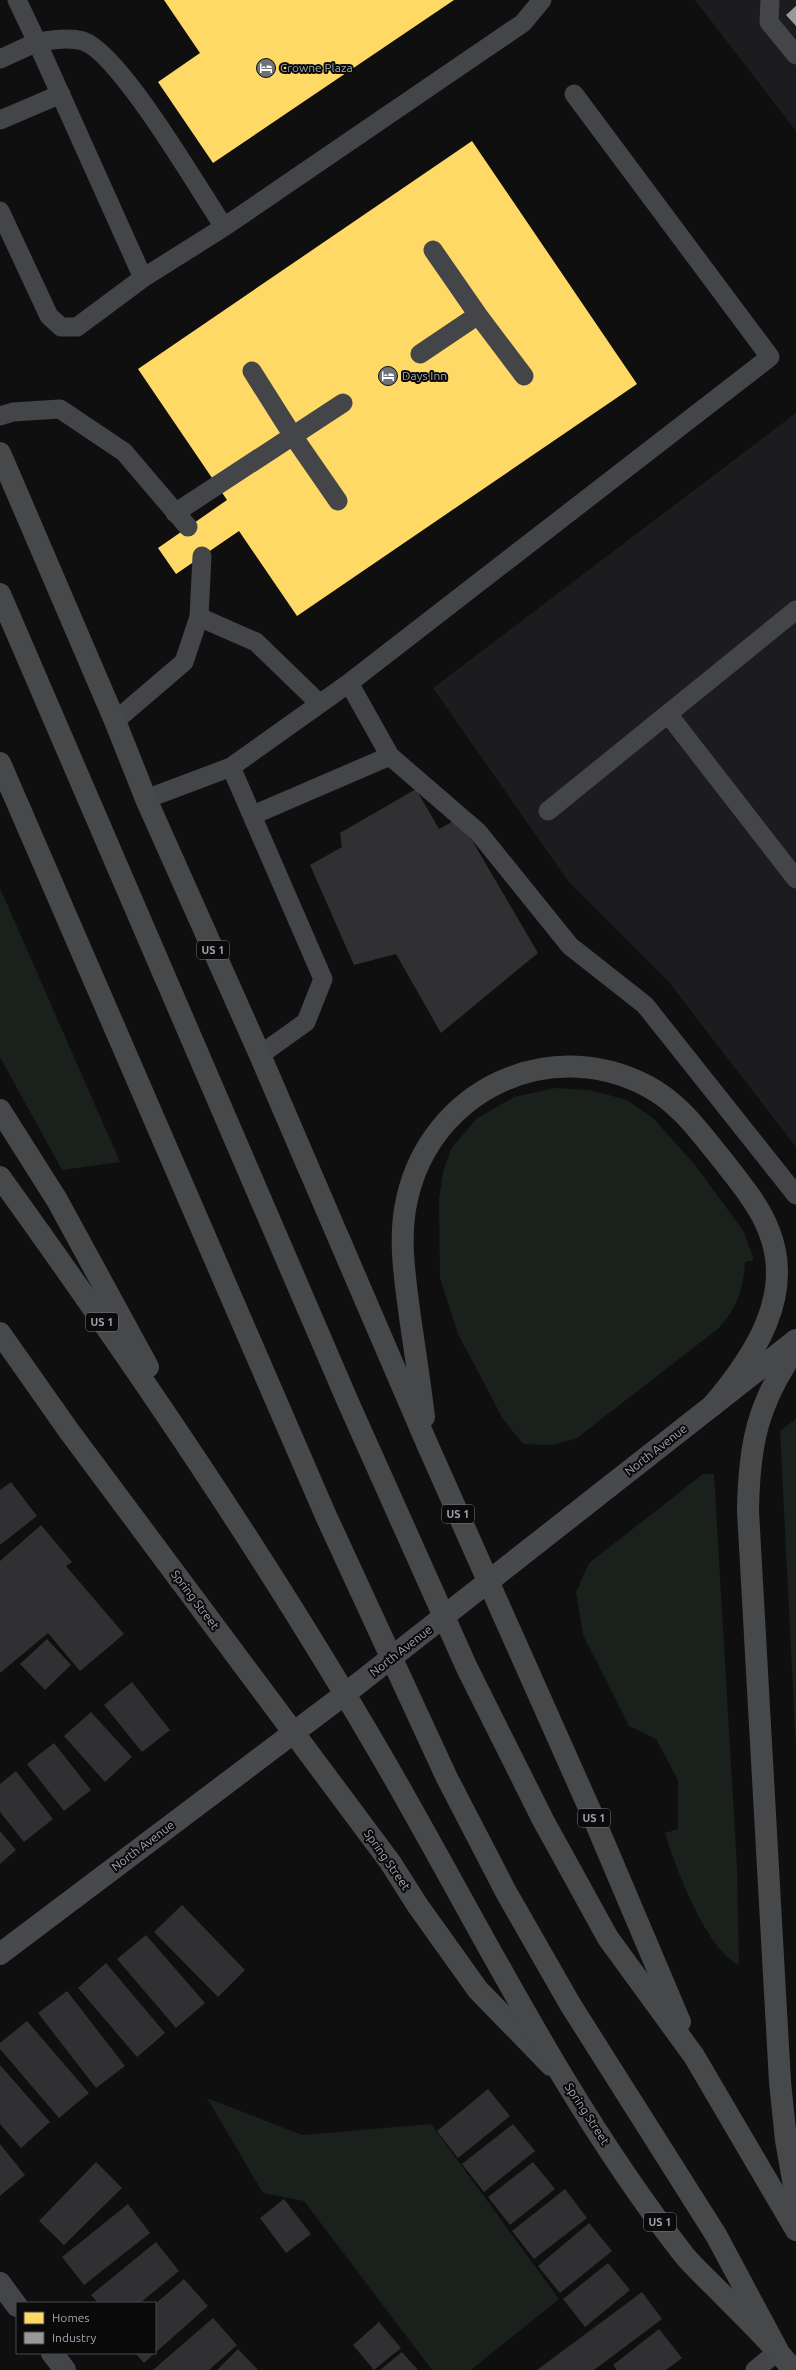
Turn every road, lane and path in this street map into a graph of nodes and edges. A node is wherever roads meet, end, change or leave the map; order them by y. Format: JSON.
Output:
{"nodes":[{"id":1,"x":17,"y":0,"type":"edge"},
{"id":2,"x":542,"y":0,"type":"edge"},
{"id":3,"x":770,"y":0,"type":"edge"},
{"id":4,"x":37,"y":42,"type":"junction"},
{"id":5,"x":796,"y":55,"type":"edge"},
{"id":6,"x":0,"y":59,"type":"edge"},
{"id":7,"x":61,"y":94,"type":"junction"},
{"id":8,"x":574,"y":94,"type":"dead end"},
{"id":9,"x":0,"y":120,"type":"edge"},
{"id":10,"x":0,"y":211,"type":"edge"},
{"id":11,"x":224,"y":227,"type":"junction"},
{"id":12,"x":433,"y":250,"type":"dead end"},
{"id":13,"x":143,"y":278,"type":"junction"},
{"id":14,"x":478,"y":315,"type":"junction"},
{"id":15,"x":420,"y":354,"type":"dead end"},
{"id":16,"x":252,"y":371,"type":"dead end"},
{"id":17,"x":524,"y":376,"type":"dead end"},
{"id":18,"x":344,"y":403,"type":"dead end"},
{"id":19,"x":0,"y":416,"type":"edge"},
{"id":20,"x":293,"y":436,"type":"junction"},
{"id":21,"x":0,"y":453,"type":"edge"},
{"id":22,"x":338,"y":501,"type":"dead end"},
{"id":23,"x":202,"y":556,"type":"dead end"},
{"id":24,"x":0,"y":594,"type":"edge"},
{"id":25,"x":796,"y":610,"type":"edge"},
{"id":26,"x":199,"y":617,"type":"junction"},
{"id":27,"x":349,"y":683,"type":"junction"},
{"id":28,"x":320,"y":704,"type":"junction"},
{"id":29,"x":668,"y":714,"type":"junction"},
{"id":30,"x":115,"y":721,"type":"junction"},
{"id":31,"x":390,"y":756,"type":"junction"},
{"id":32,"x":0,"y":763,"type":"edge"},
{"id":33,"x":232,"y":767,"type":"junction"},
{"id":34,"x":146,"y":799,"type":"junction"},
{"id":35,"x":548,"y":811,"type":"dead end"},
{"id":36,"x":253,"y":815,"type":"junction"},
{"id":37,"x":796,"y":879,"type":"edge"},
{"id":38,"x":260,"y":1055,"type":"junction"},
{"id":39,"x":0,"y":1110,"type":"edge"},
{"id":40,"x":0,"y":1177,"type":"edge"},
{"id":41,"x":796,"y":1195,"type":"edge"},
{"id":42,"x":0,"y":1333,"type":"edge"},
{"id":43,"x":796,"y":1340,"type":"edge"},
{"id":44,"x":796,"y":1348,"type":"edge"},
{"id":45,"x":713,"y":1405,"type":"junction"},
{"id":46,"x":428,"y":1446,"type":"junction"},
{"id":47,"x":202,"y":1470,"type":"junction"},
{"id":48,"x":488,"y":1583,"type":"junction"},
{"id":49,"x":444,"y":1618,"type":"junction"},
{"id":50,"x":391,"y":1659,"type":"junction"},
{"id":51,"x":345,"y":1694,"type":"junction"},
{"id":52,"x":294,"y":1733,"type":"junction"},
{"id":53,"x":0,"y":1954,"type":"edge"},
{"id":54,"x":694,"y":2056,"type":"junction"},
{"id":55,"x":563,"y":2077,"type":"junction"},
{"id":56,"x":796,"y":2198,"type":"edge"},
{"id":57,"x":796,"y":2230,"type":"edge"},
{"id":58,"x":0,"y":2283,"type":"edge"},
{"id":59,"x":16,"y":2305,"type":"edge"},
{"id":60,"x":778,"y":2351,"type":"junction"},
{"id":61,"x":53,"y":2354,"type":"edge"},
{"id":62,"x":65,"y":2370,"type":"edge"},
{"id":63,"x":755,"y":2370,"type":"edge"},
{"id":64,"x":793,"y":2370,"type":"edge"}],
"edges":[{"from":1,"to":4,"type":"lane"},
{"from":2,"to":11,"type":"lane"},
{"from":3,"to":5,"type":"lane"},
{"from":4,"to":6,"type":"lane"},
{"from":4,"to":7,"type":"lane"},
{"from":4,"to":11,"type":"lane"},
{"from":7,"to":9,"type":"lane"},
{"from":7,"to":13,"type":"lane"},
{"from":8,"to":27,"type":"lane"},
{"from":10,"to":13,"type":"lane"},
{"from":11,"to":13,"type":"lane"},
{"from":12,"to":14,"type":"lane"},
{"from":14,"to":15,"type":"lane"},
{"from":14,"to":17,"type":"lane"},
{"from":16,"to":20,"type":"lane"},
{"from":18,"to":20,"type":"lane"},
{"from":19,"to":20,"type":"lane"},
{"from":20,"to":22,"type":"lane"},
{"from":21,"to":30,"type":"main road","number":"US 1"},
{"from":23,"to":26,"type":"lane"},
{"from":24,"to":49,"type":"main road"},
{"from":25,"to":29,"type":"lane"},
{"from":26,"to":28,"type":"lane"},
{"from":26,"to":30,"type":"lane"},
{"from":27,"to":28,"type":"lane"},
{"from":27,"to":31,"type":"lane"},
{"from":28,"to":33,"type":"lane"},
{"from":29,"to":35,"type":"lane"},
{"from":29,"to":37,"type":"lane"},
{"from":30,"to":34,"type":"main road","number":"US 1"},
{"from":31,"to":36,"type":"lane"},
{"from":31,"to":41,"type":"lane"},
{"from":32,"to":50,"type":"main road"},
{"from":33,"to":34,"type":"lane"},
{"from":33,"to":36,"type":"lane"},
{"from":34,"to":38,"type":"main road","number":"US 1"},
{"from":36,"to":38,"type":"lane"},
{"from":38,"to":46,"type":"main road","number":"US 1"},
{"from":39,"to":47,"type":"main road"},
{"from":40,"to":47,"type":"main road","number":"US 1"},
{"from":42,"to":52,"type":"main road","name":"Spring Street"},
{"from":43,"to":45,"type":"main road","name":"North Avenue"},
{"from":44,"to":56,"type":"main road"},
{"from":45,"to":46,"type":"main road"},
{"from":45,"to":48,"type":"main road","name":"North Avenue"},
{"from":46,"to":48,"type":"main road","number":"US 1"},
{"from":47,"to":51,"type":"main road","number":"US 1"},
{"from":48,"to":49,"type":"main road","name":"North Avenue"},
{"from":48,"to":54,"type":"main road","number":"US 1"},
{"from":49,"to":50,"type":"main road","name":"North Avenue"},
{"from":49,"to":54,"type":"main road"},
{"from":50,"to":51,"type":"main road","name":"North Avenue"},
{"from":50,"to":60,"type":"main road"},
{"from":51,"to":52,"type":"main road","name":"North Avenue"},
{"from":51,"to":55,"type":"main road","number":"US 1"},
{"from":52,"to":53,"type":"main road","name":"North Avenue"},
{"from":52,"to":55,"type":"main road","name":"Spring Street"},
{"from":54,"to":57,"type":"main road","number":"US 1"},
{"from":55,"to":60,"type":"main road","name":"Spring Street","number":"US 1"},
{"from":58,"to":59,"type":"street"},
{"from":60,"to":63,"type":"lane"},
{"from":60,"to":64,"type":"main road","name":"Spring Street","number":"US 1"},
{"from":61,"to":62,"type":"street"}]}
